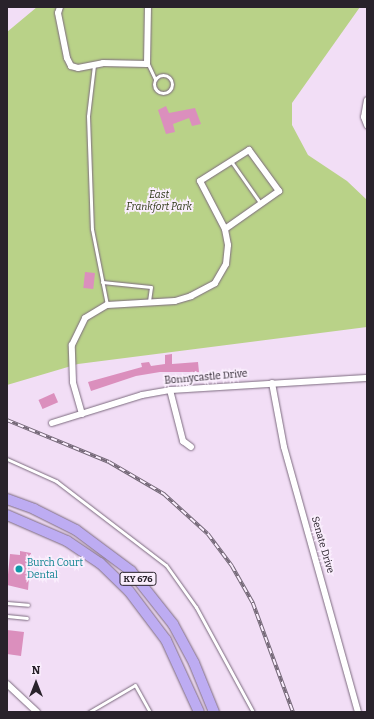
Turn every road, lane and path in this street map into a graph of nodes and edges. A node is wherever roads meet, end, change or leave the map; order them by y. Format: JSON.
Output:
{"nodes":[{"id":1,"x":60,"y":7,"type":"edge"},
{"id":2,"x":148,"y":7,"type":"edge"},
{"id":3,"x":147,"y":64,"type":"junction"},
{"id":4,"x":94,"y":65,"type":"junction"},
{"id":5,"x":154,"y":79,"type":"junction"},
{"id":6,"x":367,"y":100,"type":"edge"},
{"id":7,"x":367,"y":124,"type":"edge"},
{"id":8,"x":231,"y":161,"type":"junction"},
{"id":9,"x":261,"y":204,"type":"junction"},
{"id":10,"x":225,"y":229,"type":"junction"},
{"id":11,"x":102,"y":282,"type":"junction"},
{"id":12,"x":149,"y":302,"type":"junction"},
{"id":13,"x":107,"y":305,"type":"junction"},
{"id":14,"x":367,"y":378,"type":"edge"},
{"id":15,"x":272,"y":383,"type":"junction"},
{"id":16,"x":170,"y":390,"type":"junction"},
{"id":17,"x":82,"y":414,"type":"junction"},
{"id":18,"x":52,"y":423,"type":"dead end"},
{"id":19,"x":191,"y":447,"type":"dead end"},
{"id":20,"x":7,"y":459,"type":"edge"},
{"id":21,"x":7,"y":500,"type":"edge"},
{"id":22,"x":7,"y":515,"type":"edge"},
{"id":23,"x":7,"y":603,"type":"edge"},
{"id":24,"x":28,"y":605,"type":"dead end"},
{"id":25,"x":7,"y":616,"type":"edge"},
{"id":26,"x":27,"y":618,"type":"dead end"},
{"id":27,"x":7,"y":684,"type":"edge"},
{"id":28,"x":37,"y":712,"type":"edge"},
{"id":29,"x":89,"y":712,"type":"edge"},
{"id":30,"x":150,"y":712,"type":"edge"},
{"id":31,"x":200,"y":712,"type":"edge"},
{"id":32,"x":214,"y":712,"type":"edge"},
{"id":33,"x":253,"y":712,"type":"edge"},
{"id":34,"x":358,"y":712,"type":"edge"}],
"edges":[{"from":1,"to":4,"type":"street"},
{"from":2,"to":3,"type":"street"},
{"from":3,"to":4,"type":"street"},
{"from":3,"to":5,"type":"lane"},
{"from":4,"to":11,"type":"lane"},
{"from":5,"to":5,"type":"lane"},
{"from":6,"to":7,"type":"street"},
{"from":8,"to":9,"type":"lane"},
{"from":8,"to":9,"type":"street"},
{"from":8,"to":10,"type":"street"},
{"from":9,"to":10,"type":"street"},
{"from":10,"to":12,"type":"street"},
{"from":11,"to":12,"type":"lane"},
{"from":11,"to":13,"type":"lane"},
{"from":12,"to":13,"type":"street"},
{"from":13,"to":17,"type":"street"},
{"from":14,"to":15,"type":"street","name":"Bonnycastle Drive"},
{"from":15,"to":16,"type":"street","name":"Bonnycastle Drive"},
{"from":15,"to":34,"type":"street","name":"Senate Drive"},
{"from":16,"to":17,"type":"street","name":"Bonnycastle Drive"},
{"from":16,"to":19,"type":"street"},
{"from":17,"to":18,"type":"street","name":"Bonnycastle Drive"},
{"from":20,"to":33,"type":"lane"},
{"from":21,"to":32,"type":"main road","number":"KY 676"},
{"from":22,"to":31,"type":"main road","number":"KY 676"},
{"from":23,"to":24,"type":"lane"},
{"from":25,"to":26,"type":"lane"},
{"from":27,"to":28,"type":"street"},
{"from":29,"to":30,"type":"lane"}]}
